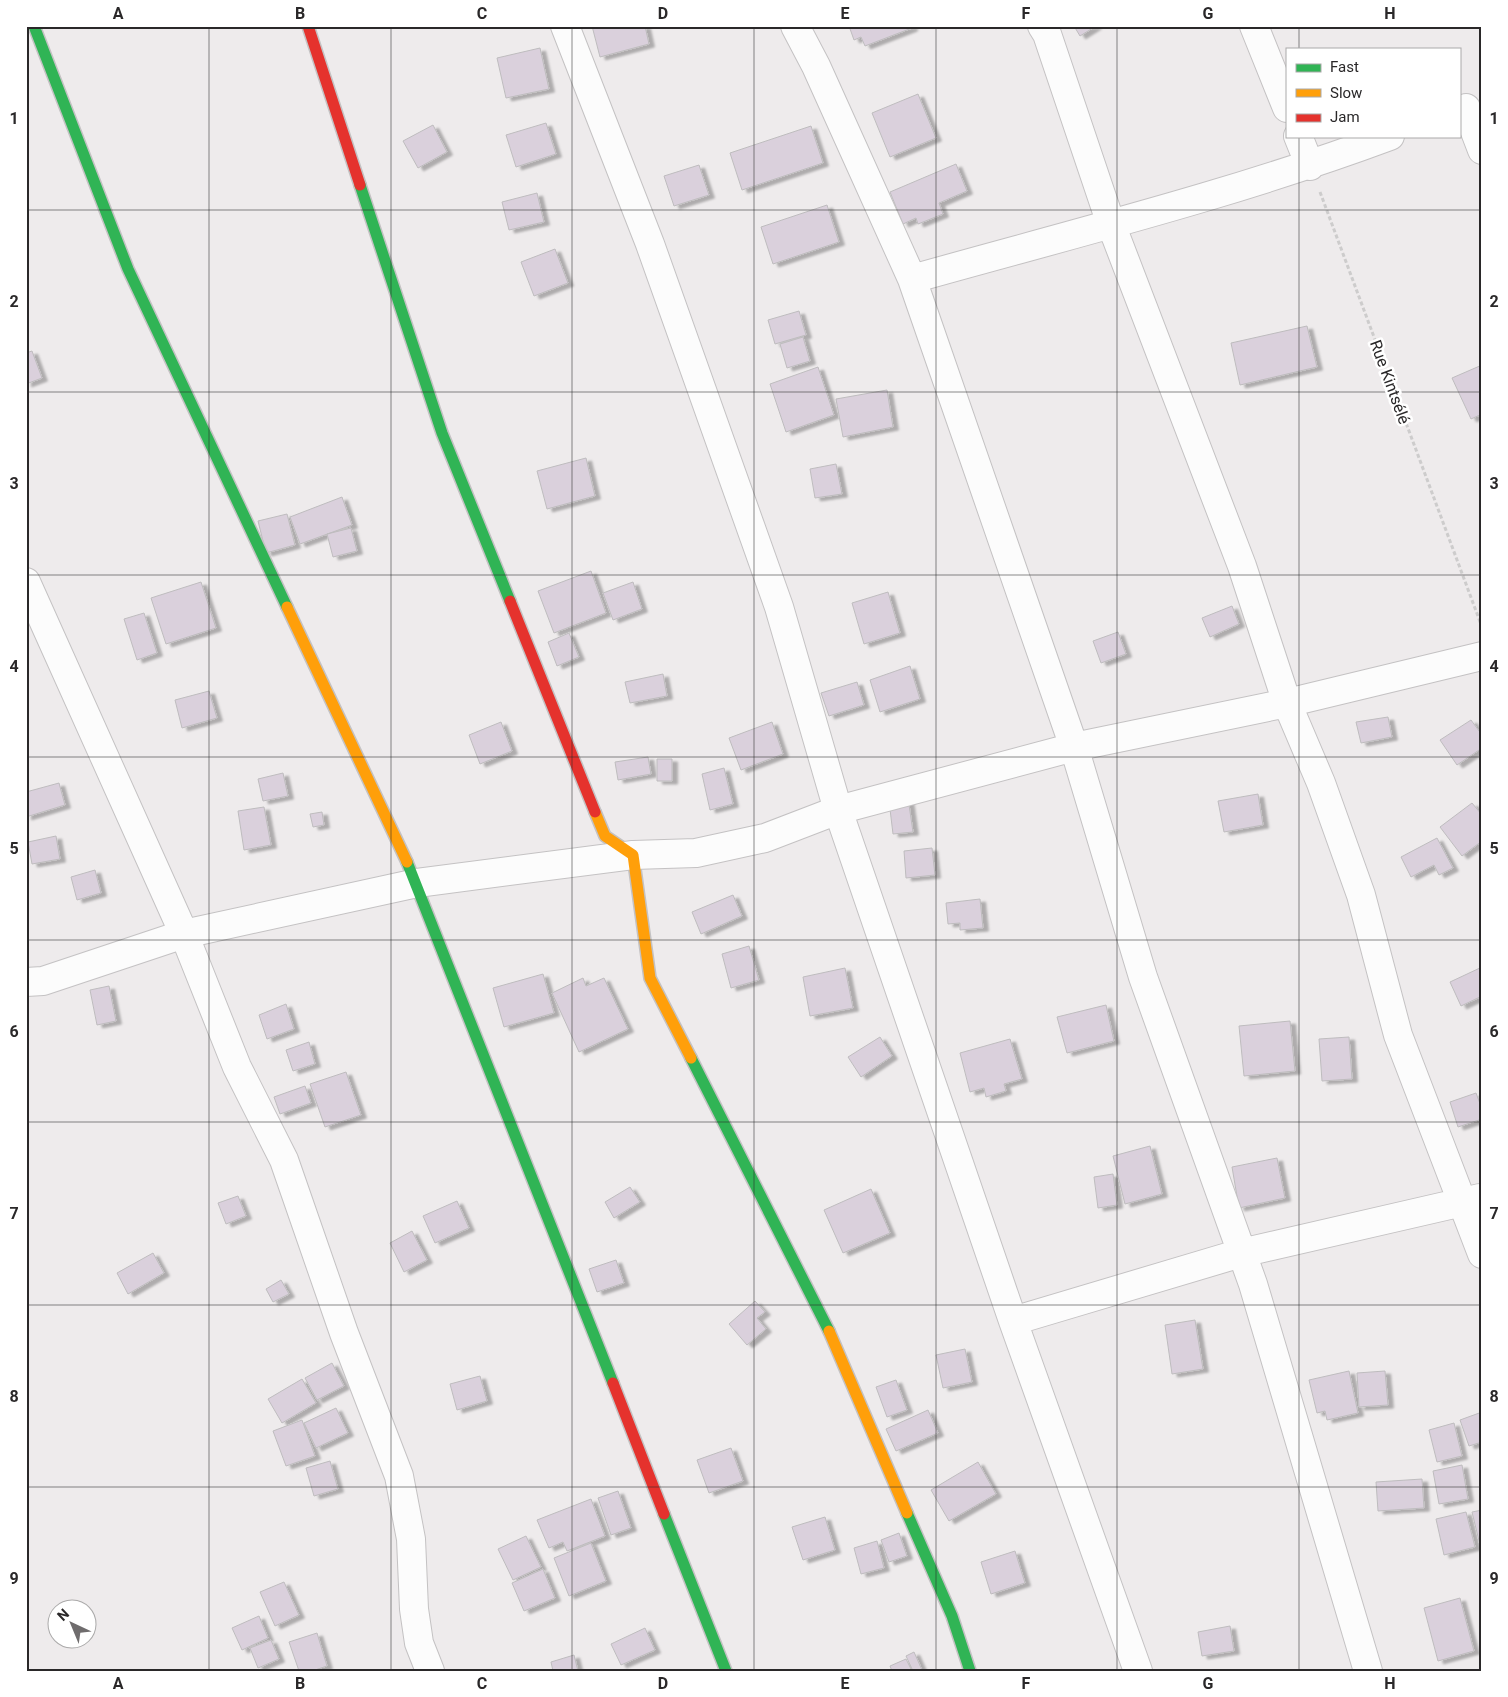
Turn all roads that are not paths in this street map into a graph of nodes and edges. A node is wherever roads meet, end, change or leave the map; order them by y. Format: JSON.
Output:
{"nodes":[{"id":1,"x":34,"y":26,"type":"edge"},
{"id":2,"x":308,"y":26,"type":"edge"},
{"id":3,"x":565,"y":26,"type":"edge"},
{"id":4,"x":795,"y":26,"type":"edge"},
{"id":5,"x":1042,"y":26,"type":"edge"},
{"id":6,"x":1254,"y":26,"type":"edge"},
{"id":7,"x":1286,"y":106,"type":"edge"},
{"id":8,"x":1469,"y":107,"type":"edge"},
{"id":9,"x":1299,"y":138,"type":"edge"},
{"id":10,"x":1385,"y":138,"type":"edge"},
{"id":11,"x":1482,"y":150,"type":"edge"},
{"id":12,"x":1310,"y":166,"type":"junction"},
{"id":13,"x":1111,"y":224,"type":"junction"},
{"id":14,"x":912,"y":279,"type":"junction"},
{"id":15,"x":26,"y":582,"type":"edge"},
{"id":16,"x":1482,"y":656,"type":"edge"},
{"id":17,"x":1287,"y":703,"type":"junction"},
{"id":18,"x":1074,"y":747,"type":"junction"},
{"id":19,"x":838,"y":810,"type":"junction"},
{"id":20,"x":632,"y":854,"type":"junction"},
{"id":21,"x":417,"y":883,"type":"junction"},
{"id":22,"x":184,"y":934,"type":"junction"},
{"id":23,"x":26,"y":982,"type":"edge"},
{"id":24,"x":1472,"y":1199,"type":"edge"},
{"id":25,"x":1241,"y":1253,"type":"junction"},
{"id":26,"x":1482,"y":1254,"type":"edge"},
{"id":27,"x":1013,"y":1320,"type":"junction"},
{"id":28,"x":430,"y":1671,"type":"edge"},
{"id":29,"x":726,"y":1671,"type":"edge"},
{"id":30,"x":970,"y":1671,"type":"edge"},
{"id":31,"x":1138,"y":1671,"type":"edge"},
{"id":32,"x":1368,"y":1671,"type":"edge"}],
"edges":[{"from":1,"to":21,"type":"street"},
{"from":2,"to":20,"type":"street"},
{"from":3,"to":19,"type":"street"},
{"from":4,"to":14,"type":"street"},
{"from":5,"to":13,"type":"street"},
{"from":6,"to":7,"type":"street"},
{"from":8,"to":11,"type":"street"},
{"from":9,"to":12,"type":"street"},
{"from":10,"to":12,"type":"street"},
{"from":12,"to":13,"type":"street"},
{"from":13,"to":14,"type":"street"},
{"from":13,"to":17,"type":"street"},
{"from":14,"to":18,"type":"street"},
{"from":15,"to":22,"type":"street"},
{"from":16,"to":17,"type":"street"},
{"from":17,"to":18,"type":"street"},
{"from":17,"to":24,"type":"street"},
{"from":18,"to":19,"type":"street"},
{"from":18,"to":25,"type":"street"},
{"from":19,"to":20,"type":"street"},
{"from":19,"to":27,"type":"street"},
{"from":20,"to":21,"type":"street"},
{"from":20,"to":30,"type":"street"},
{"from":21,"to":22,"type":"street"},
{"from":21,"to":29,"type":"street"},
{"from":22,"to":23,"type":"street"},
{"from":22,"to":28,"type":"street"},
{"from":24,"to":25,"type":"street"},
{"from":24,"to":26,"type":"street"},
{"from":25,"to":27,"type":"street"},
{"from":25,"to":32,"type":"street"},
{"from":27,"to":31,"type":"street"}]}
